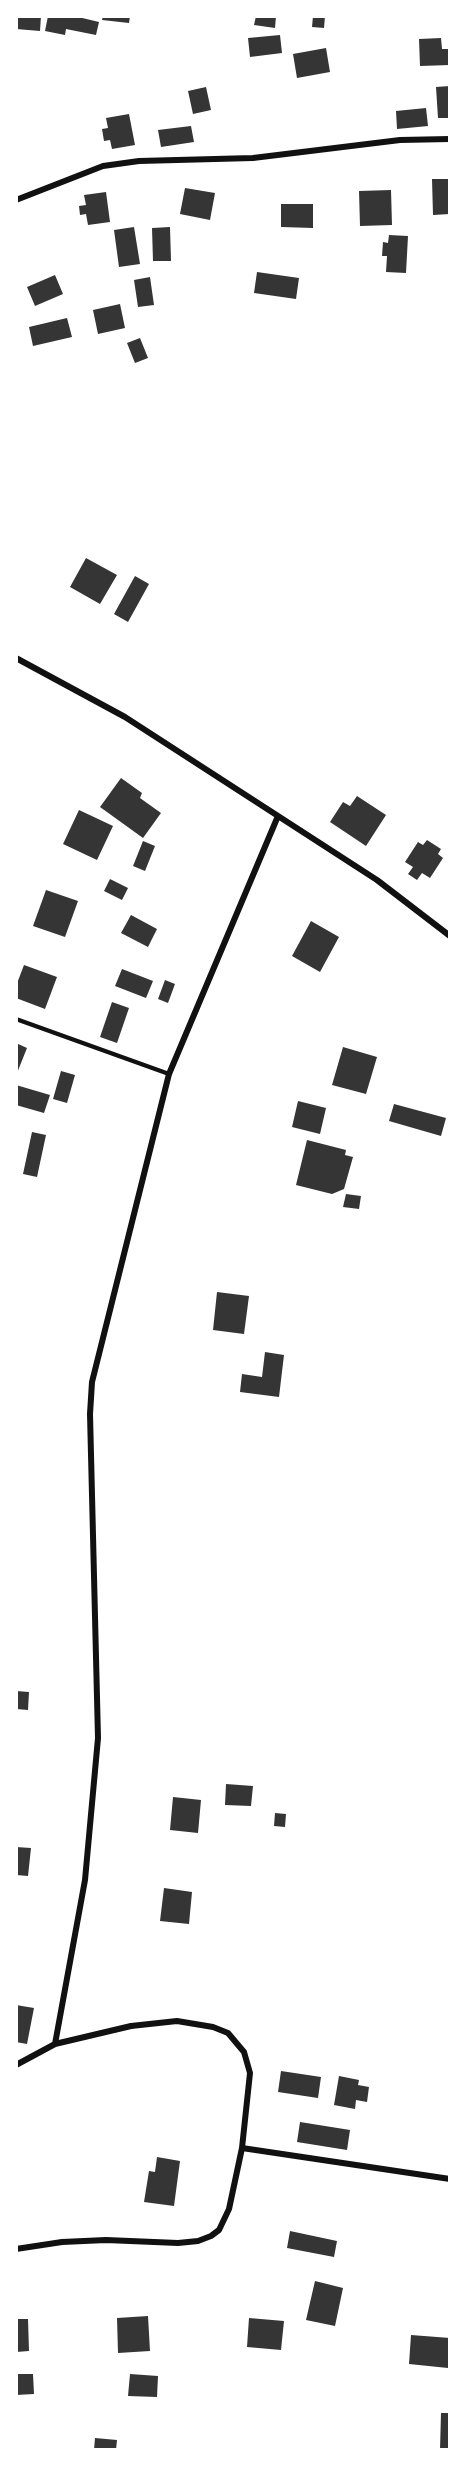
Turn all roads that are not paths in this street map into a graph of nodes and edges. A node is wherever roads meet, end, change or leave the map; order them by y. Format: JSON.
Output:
{"nodes":[{"id":1,"x":450,"y":139,"type":"edge"},
{"id":2,"x":16,"y":200,"type":"edge"},
{"id":3,"x":16,"y":658,"type":"edge"},
{"id":4,"x":278,"y":816,"type":"junction"},
{"id":5,"x":450,"y":936,"type":"edge"},
{"id":6,"x":16,"y":1019,"type":"edge"},
{"id":7,"x":169,"y":1074,"type":"junction"},
{"id":8,"x":55,"y":2044,"type":"junction"},
{"id":9,"x":16,"y":2065,"type":"edge"},
{"id":10,"x":242,"y":2148,"type":"junction"},
{"id":11,"x":450,"y":2179,"type":"edge"},
{"id":12,"x":16,"y":2249,"type":"edge"}],
"edges":[{"from":1,"to":2,"type":"street"},
{"from":3,"to":4,"type":"street"},
{"from":4,"to":5,"type":"street"},
{"from":4,"to":7,"type":"street"},
{"from":6,"to":7,"type":"lane"},
{"from":7,"to":8,"type":"street"},
{"from":8,"to":9,"type":"street"},
{"from":8,"to":10,"type":"street"},
{"from":10,"to":11,"type":"street"},
{"from":10,"to":12,"type":"street"}]}
